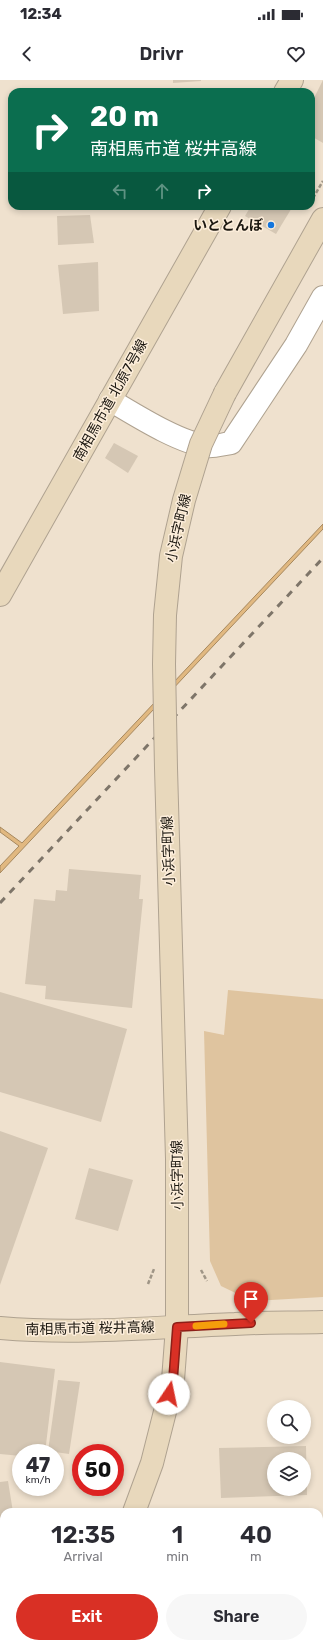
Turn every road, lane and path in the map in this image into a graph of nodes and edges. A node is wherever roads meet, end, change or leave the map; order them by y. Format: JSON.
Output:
{"nodes":[{"id":1,"x":323,"y":181,"type":"edge"},
{"id":2,"x":315,"y":195,"type":"edge"},
{"id":3,"x":218,"y":210,"type":"edge"},
{"id":4,"x":323,"y":219,"type":"edge"},
{"id":5,"x":323,"y":297,"type":"edge"},
{"id":6,"x":110,"y":400,"type":"junction"},
{"id":7,"x":0,"y":595,"type":"edge"},
{"id":8,"x":323,"y":1322,"type":"edge"},
{"id":9,"x":177,"y":1327,"type":"junction"},
{"id":10,"x":0,"y":1328,"type":"edge"},
{"id":11,"x":135,"y":1508,"type":"edge"}],
"edges":[{"from":1,"to":2,"type":"path"},
{"from":3,"to":6,"type":"main road","name":"南相馬市道 北原7号線"},
{"from":4,"to":9,"type":"main road","name":"小浜字町線","bridge":true},
{"from":5,"to":6,"type":"street"},
{"from":6,"to":7,"type":"main road","name":"南相馬市道 北原7号線"},
{"from":8,"to":9,"type":"main road","name":"南相馬市道 桜井高線"},
{"from":9,"to":10,"type":"main road","name":"南相馬市道 桜井高線"},
{"from":9,"to":11,"type":"main road","name":"小浜字町線"}]}
